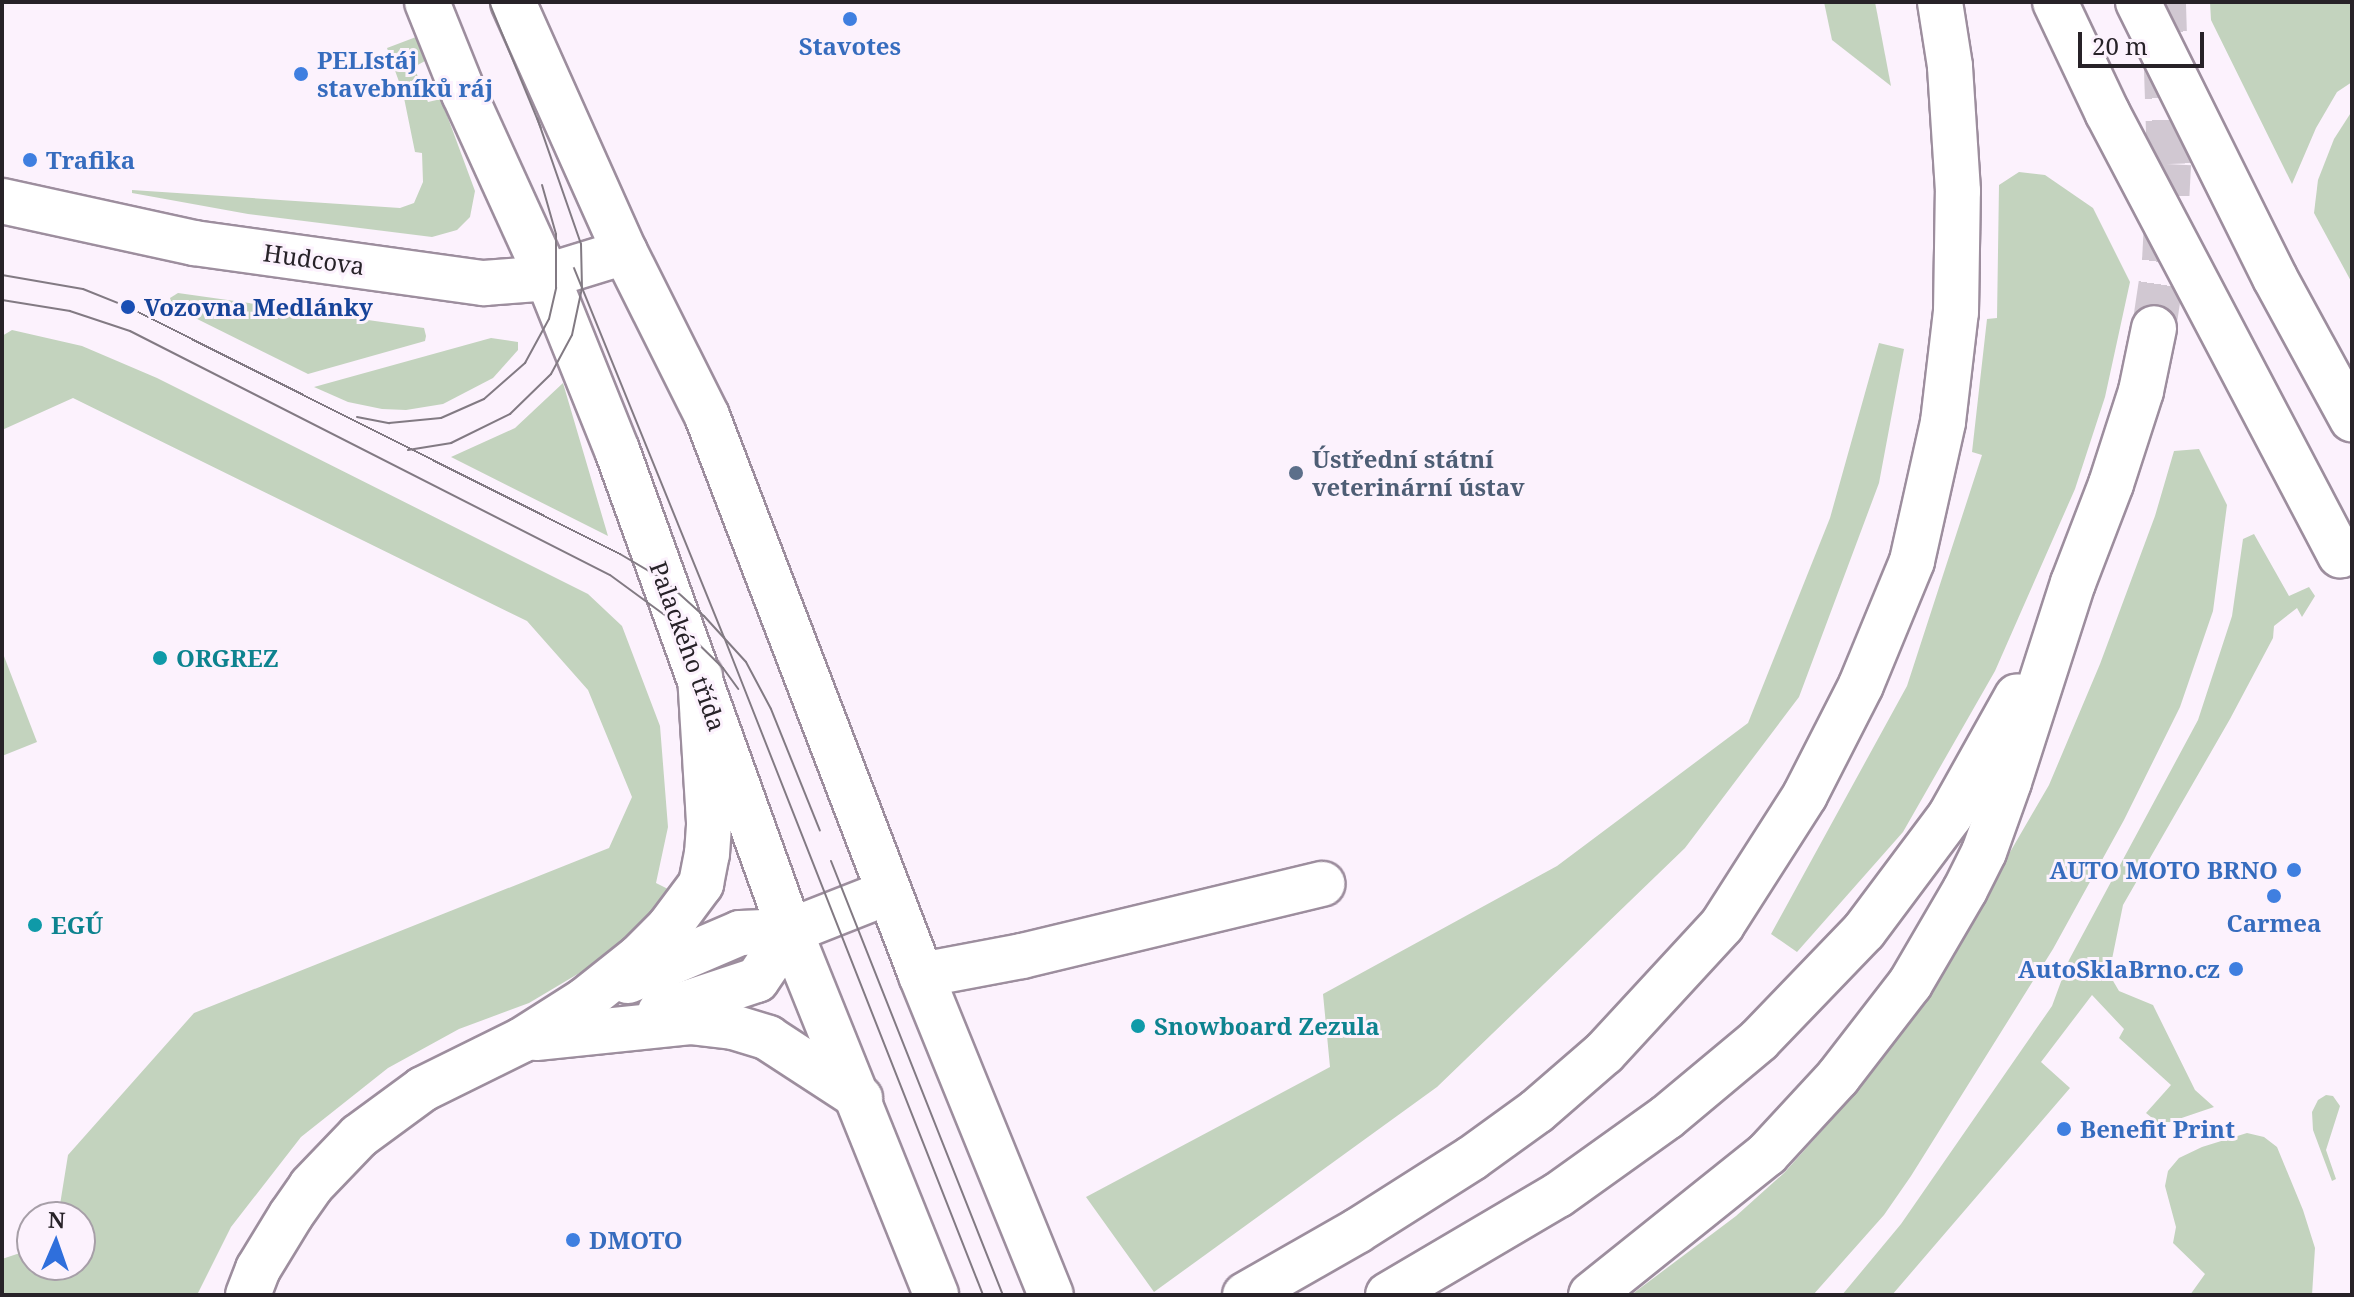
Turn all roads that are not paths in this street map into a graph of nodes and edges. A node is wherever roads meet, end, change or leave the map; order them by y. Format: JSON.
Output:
{"nodes":[{"id":1,"x":427,"y":2,"type":"edge"},
{"id":2,"x":513,"y":2,"type":"edge"},
{"id":3,"x":1940,"y":2,"type":"edge"},
{"id":4,"x":2055,"y":2,"type":"edge"},
{"id":5,"x":2138,"y":2,"type":"edge"},
{"id":6,"x":2,"y":201,"type":"edge"},
{"id":7,"x":625,"y":252,"type":"junction"},
{"id":8,"x":547,"y":276,"type":"junction"},
{"id":9,"x":2154,"y":328,"type":"tunnel mouth"},
{"id":10,"x":2352,"y":419,"type":"edge"},
{"id":11,"x":2346,"y":566,"type":"edge"},
{"id":12,"x":2073,"y":583,"type":"junction"},
{"id":13,"x":700,"y":676,"type":"junction"},
{"id":14,"x":1322,"y":884,"type":"dead end"},
{"id":15,"x":889,"y":892,"type":"junction"},
{"id":16,"x":790,"y":931,"type":"junction"},
{"id":17,"x":921,"y":975,"type":"junction"},
{"id":18,"x":596,"y":1014,"type":"junction"},
{"id":19,"x":860,"y":1098,"type":"junction"},
{"id":20,"x":935,"y":1292,"type":"edge"},
{"id":21,"x":248,"y":1295,"type":"edge"},
{"id":22,"x":1051,"y":1295,"type":"edge"},
{"id":23,"x":1245,"y":1295,"type":"edge"},
{"id":24,"x":1388,"y":1295,"type":"edge"},
{"id":25,"x":1591,"y":1295,"type":"edge"}],
"edges":[{"from":1,"to":8,"type":"main road","name":"Palackého třída"},
{"from":2,"to":7,"type":"main road"},
{"from":3,"to":23,"type":"main road"},
{"from":4,"to":11,"type":"main road","bridge":true},
{"from":5,"to":10,"type":"main road","bridge":true},
{"from":6,"to":8,"type":"main road","name":"Hudcova"},
{"from":7,"to":8,"type":"main road","name":"Hudcova"},
{"from":7,"to":15,"type":"main road"},
{"from":8,"to":13,"type":"main road","name":"Palackého třída"},
{"from":9,"to":12,"type":"main road"},
{"from":12,"to":24,"type":"main road"},
{"from":12,"to":25,"type":"main road"},
{"from":13,"to":16,"type":"main road","name":"Palackého třída"},
{"from":13,"to":18,"type":"main road"},
{"from":14,"to":17,"type":"main road"},
{"from":15,"to":16,"type":"main road"},
{"from":15,"to":17,"type":"main road"},
{"from":16,"to":18,"type":"main road"},
{"from":16,"to":19,"type":"main road","name":"Palackého třída"},
{"from":17,"to":22,"type":"main road"},
{"from":18,"to":19,"type":"main road"},
{"from":18,"to":21,"type":"main road"},
{"from":19,"to":20,"type":"main road","name":"Palackého třída"}]}
